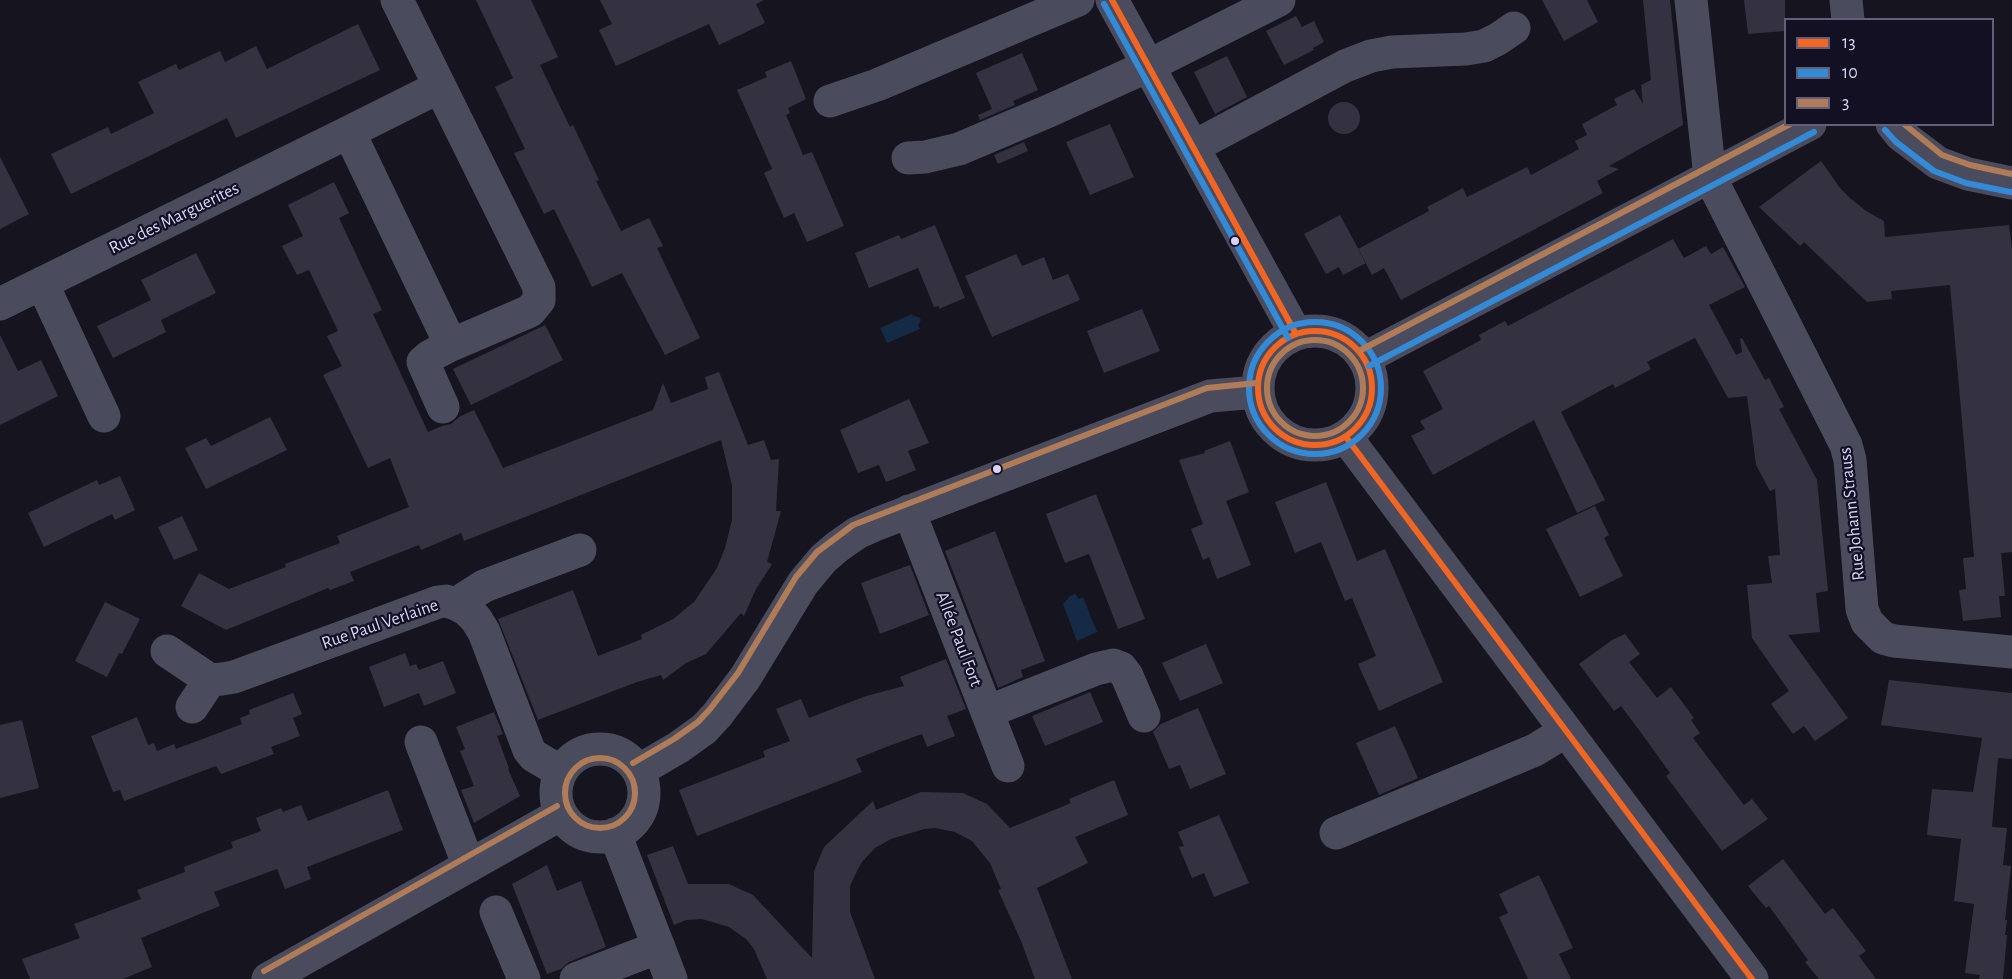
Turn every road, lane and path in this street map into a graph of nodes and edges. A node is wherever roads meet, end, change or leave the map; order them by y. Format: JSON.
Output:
{"nodes":[{"id":1,"x":397,"y":0,"type":"edge"},
{"id":2,"x":1078,"y":0,"type":"edge"},
{"id":3,"x":1112,"y":0,"type":"edge"},
{"id":4,"x":1279,"y":0,"type":"edge"},
{"id":5,"x":1691,"y":0,"type":"edge"},
{"id":6,"x":1846,"y":0,"type":"edge"},
{"id":7,"x":1848,"y":18,"type":"edge"},
{"id":8,"x":1514,"y":28,"type":"dead end"},
{"id":9,"x":1148,"y":66,"type":"junction"},
{"id":10,"x":439,"y":87,"type":"junction"},
{"id":11,"x":830,"y":101,"type":"dead end"},
{"id":12,"x":1806,"y":126,"type":"edge"},
{"id":13,"x":1894,"y":126,"type":"edge"},
{"id":14,"x":349,"y":132,"type":"junction"},
{"id":15,"x":1193,"y":147,"type":"junction"},
{"id":16,"x":908,"y":158,"type":"dead end"},
{"id":17,"x":1710,"y":177,"type":"junction"},
{"id":18,"x":2012,"y":183,"type":"edge"},
{"id":19,"x":42,"y":283,"type":"junction"},
{"id":20,"x":0,"y":304,"type":"edge"},
{"id":21,"x":1296,"y":333,"type":"junction"},
{"id":22,"x":451,"y":345,"type":"junction"},
{"id":23,"x":1365,"y":358,"type":"junction"},
{"id":24,"x":1257,"y":392,"type":"junction"},
{"id":25,"x":443,"y":407,"type":"dead end"},
{"id":26,"x":104,"y":416,"type":"dead end"},
{"id":27,"x":1346,"y":437,"type":"junction"},
{"id":28,"x":909,"y":511,"type":"junction"},
{"id":29,"x":580,"y":550,"type":"dead end"},
{"id":30,"x":456,"y":604,"type":"junction"},
{"id":31,"x":167,"y":651,"type":"dead end"},
{"id":32,"x":2012,"y":652,"type":"edge"},
{"id":33,"x":210,"y":680,"type":"junction"},
{"id":34,"x":192,"y":707,"type":"dead end"},
{"id":35,"x":987,"y":712,"type":"junction"},
{"id":36,"x":1144,"y":716,"type":"dead end"},
{"id":37,"x":1566,"y":731,"type":"junction"},
{"id":38,"x":421,"y":742,"type":"dead end"},
{"id":39,"x":1008,"y":766,"type":"dead end"},
{"id":40,"x":638,"y":771,"type":"junction"},
{"id":41,"x":561,"y":772,"type":"junction"},
{"id":42,"x":561,"y":814,"type":"junction"},
{"id":43,"x":1336,"y":833,"type":"dead end"},
{"id":44,"x":615,"y":834,"type":"junction"},
{"id":45,"x":469,"y":866,"type":"junction"},
{"id":46,"x":496,"y":912,"type":"dead end"},
{"id":47,"x":659,"y":947,"type":"junction"},
{"id":48,"x":268,"y":979,"type":"edge"},
{"id":49,"x":524,"y":979,"type":"edge"},
{"id":50,"x":576,"y":979,"type":"edge"},
{"id":51,"x":671,"y":979,"type":"edge"},
{"id":52,"x":1752,"y":979,"type":"edge"}],
"edges":[{"from":1,"to":10,"type":"street"},
{"from":2,"to":11,"type":"street"},
{"from":3,"to":9,"type":"street"},
{"from":4,"to":9,"type":"street"},
{"from":5,"to":17,"type":"street"},
{"from":6,"to":7,"type":"street"},
{"from":8,"to":15,"type":"street"},
{"from":9,"to":15,"type":"street"},
{"from":9,"to":16,"type":"street"},
{"from":10,"to":14,"type":"street","name":"Rue des Marguerites"},
{"from":10,"to":22,"type":"street"},
{"from":12,"to":17,"type":"street"},
{"from":13,"to":18,"type":"street"},
{"from":14,"to":19,"type":"street","name":"Rue des Marguerites"},
{"from":14,"to":22,"type":"street"},
{"from":15,"to":21,"type":"street"},
{"from":17,"to":23,"type":"street"},
{"from":17,"to":32,"type":"street","name":"Rue Johann Strauss"},
{"from":19,"to":20,"type":"street","name":"Rue des Marguerites"},
{"from":19,"to":26,"type":"street"},
{"from":21,"to":23,"type":"street"},
{"from":21,"to":24,"type":"street"},
{"from":22,"to":25,"type":"street"},
{"from":23,"to":27,"type":"street"},
{"from":24,"to":27,"type":"street"},
{"from":24,"to":28,"type":"street"},
{"from":27,"to":37,"type":"street"},
{"from":28,"to":35,"type":"street","name":"Allée Paul Fort"},
{"from":28,"to":40,"type":"street"},
{"from":29,"to":30,"type":"street"},
{"from":30,"to":33,"type":"street","name":"Rue Paul Verlaine"},
{"from":30,"to":41,"type":"street","name":"Rue Paul Verlaine"},
{"from":31,"to":33,"type":"street"},
{"from":33,"to":34,"type":"street"},
{"from":35,"to":36,"type":"street"},
{"from":35,"to":39,"type":"street","name":"Allée Paul Fort"},
{"from":37,"to":43,"type":"street"},
{"from":37,"to":52,"type":"street"},
{"from":38,"to":45,"type":"street"},
{"from":40,"to":41,"type":"street"},
{"from":40,"to":44,"type":"street"},
{"from":41,"to":42,"type":"street"},
{"from":42,"to":44,"type":"street"},
{"from":42,"to":45,"type":"street"},
{"from":44,"to":47,"type":"street"},
{"from":45,"to":48,"type":"street"},
{"from":46,"to":49,"type":"street"},
{"from":47,"to":50,"type":"street"},
{"from":47,"to":51,"type":"street"}]}
